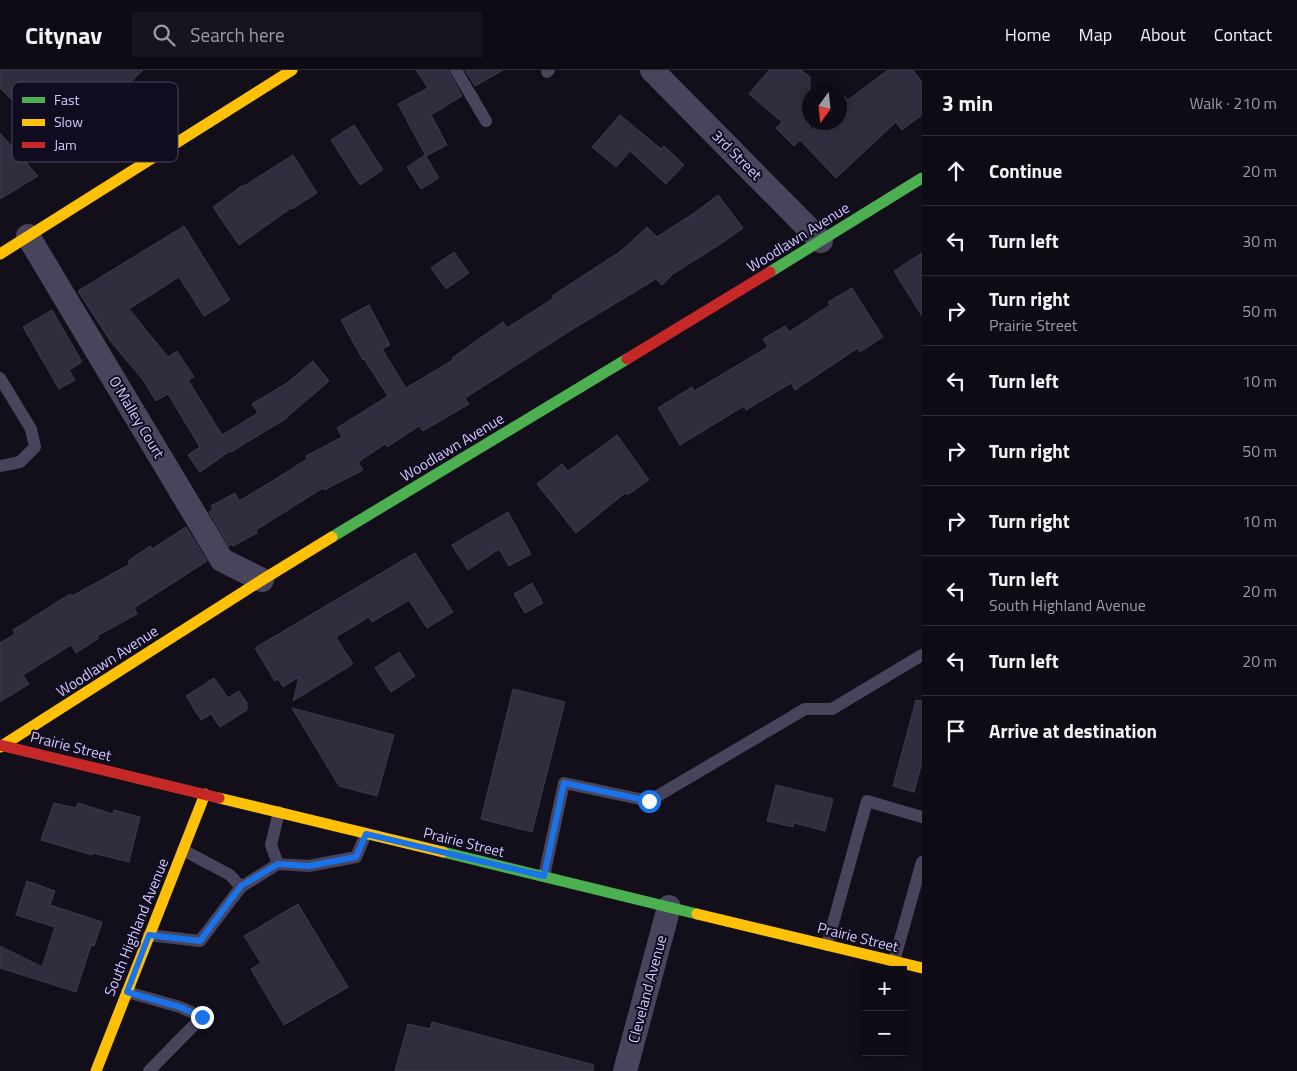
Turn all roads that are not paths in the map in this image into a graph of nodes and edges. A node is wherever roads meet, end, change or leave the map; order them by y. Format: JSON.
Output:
{"nodes":[{"id":1,"x":292,"y":70,"type":"edge"},
{"id":2,"x":456,"y":70,"type":"edge"},
{"id":3,"x":652,"y":70,"type":"edge"},
{"id":4,"x":486,"y":121,"type":"dead end"},
{"id":5,"x":178,"y":142,"type":"edge"},
{"id":6,"x":146,"y":162,"type":"edge"},
{"id":7,"x":922,"y":178,"type":"edge"},
{"id":8,"x":28,"y":236,"type":"junction"},
{"id":9,"x":821,"y":241,"type":"junction"},
{"id":10,"x":0,"y":254,"type":"edge"},
{"id":11,"x":0,"y":378,"type":"edge"},
{"id":12,"x":0,"y":466,"type":"edge"},
{"id":13,"x":262,"y":580,"type":"junction"},
{"id":14,"x":922,"y":655,"type":"edge"},
{"id":15,"x":1,"y":746,"type":"edge"},
{"id":16,"x":205,"y":794,"type":"junction"},
{"id":17,"x":279,"y":812,"type":"junction"},
{"id":18,"x":922,"y":817,"type":"edge"},
{"id":19,"x":366,"y":834,"type":"junction"},
{"id":20,"x":183,"y":850,"type":"junction"},
{"id":21,"x":922,"y":862,"type":"edge"},
{"id":22,"x":278,"y":864,"type":"junction"},
{"id":23,"x":544,"y":876,"type":"junction"},
{"id":24,"x":241,"y":886,"type":"junction"},
{"id":25,"x":669,"y":907,"type":"junction"},
{"id":26,"x":149,"y":935,"type":"junction"},
{"id":27,"x":827,"y":945,"type":"junction"},
{"id":28,"x":894,"y":961,"type":"junction"},
{"id":29,"x":922,"y":968,"type":"edge"},
{"id":30,"x":127,"y":992,"type":"junction"},
{"id":31,"x":96,"y":1071,"type":"edge"},
{"id":32,"x":149,"y":1071,"type":"edge"},
{"id":33,"x":625,"y":1071,"type":"edge"}],
"edges":[{"from":1,"to":5,"type":"street"},
{"from":2,"to":4,"type":"lane"},
{"from":3,"to":9,"type":"street","name":"3rd Street"},
{"from":6,"to":8,"type":"street"},
{"from":7,"to":9,"type":"street","name":"Woodlawn Avenue"},
{"from":8,"to":10,"type":"street"},
{"from":8,"to":13,"type":"street","name":"O'Malley Court"},
{"from":9,"to":13,"type":"street","name":"Woodlawn Avenue"},
{"from":11,"to":12,"type":"lane"},
{"from":13,"to":15,"type":"street","name":"Woodlawn Avenue"},
{"from":14,"to":23,"type":"lane"},
{"from":15,"to":16,"type":"street","name":"Prairie Street"},
{"from":16,"to":17,"type":"street","name":"Prairie Street"},
{"from":16,"to":20,"type":"street","name":"South Highland Avenue"},
{"from":17,"to":19,"type":"street","name":"Prairie Street"},
{"from":17,"to":22,"type":"lane"},
{"from":18,"to":27,"type":"lane"},
{"from":19,"to":22,"type":"lane"},
{"from":19,"to":23,"type":"street","name":"Prairie Street"},
{"from":20,"to":24,"type":"lane"},
{"from":20,"to":26,"type":"street","name":"South Highland Avenue"},
{"from":21,"to":28,"type":"lane"},
{"from":22,"to":24,"type":"lane"},
{"from":23,"to":25,"type":"street","name":"Prairie Street"},
{"from":24,"to":26,"type":"lane"},
{"from":25,"to":27,"type":"street","name":"Prairie Street"},
{"from":25,"to":33,"type":"street","name":"Cleveland Avenue"},
{"from":26,"to":30,"type":"street","name":"South Highland Avenue"},
{"from":27,"to":28,"type":"street","name":"Prairie Street"},
{"from":28,"to":29,"type":"street","name":"Prairie Street"},
{"from":30,"to":31,"type":"street","name":"South Highland Avenue"},
{"from":30,"to":32,"type":"lane"}]}
